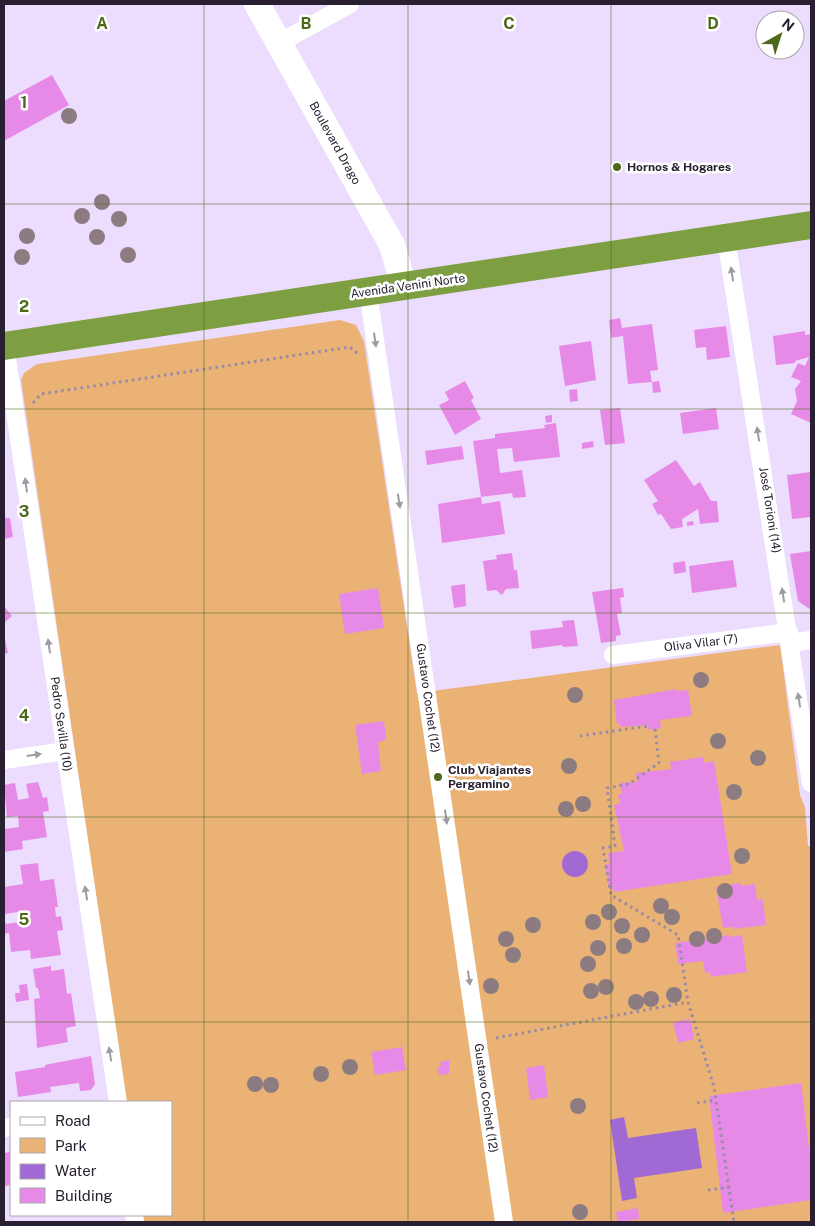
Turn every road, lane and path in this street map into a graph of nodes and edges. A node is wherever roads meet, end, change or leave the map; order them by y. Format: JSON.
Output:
{"nodes":[{"id":1,"x":257,"y":4,"type":"edge"},
{"id":2,"x":350,"y":4,"type":"edge"},
{"id":3,"x":279,"y":43,"type":"junction"},
{"id":4,"x":811,"y":225,"type":"edge"},
{"id":5,"x":726,"y":238,"type":"junction"},
{"id":6,"x":404,"y":287,"type":"junction"},
{"id":7,"x":368,"y":292,"type":"junction"},
{"id":8,"x":4,"y":346,"type":"edge"},
{"id":9,"x":376,"y":352,"type":"junction"},
{"id":10,"x":14,"y":408,"type":"junction"},
{"id":11,"x":790,"y":638,"type":"junction"},
{"id":12,"x":811,"y":640,"type":"edge"},
{"id":13,"x":613,"y":654,"type":"dead end"},
{"id":14,"x":648,"y":726,"type":"dead end"},
{"id":15,"x":655,"y":729,"type":"dead end"},
{"id":16,"x":580,"y":736,"type":"dead end"},
{"id":17,"x":65,"y":751,"type":"junction"},
{"id":18,"x":4,"y":760,"type":"edge"},
{"id":19,"x":811,"y":783,"type":"edge"},
{"id":20,"x":688,"y":1002,"type":"junction"},
{"id":21,"x":506,"y":1037,"type":"dead end"},
{"id":22,"x":716,"y":1100,"type":"junction"},
{"id":23,"x":118,"y":1101,"type":"edge"},
{"id":24,"x":697,"y":1103,"type":"dead end"},
{"id":25,"x":729,"y":1187,"type":"junction"},
{"id":26,"x":708,"y":1190,"type":"dead end"},
{"id":27,"x":504,"y":1222,"type":"edge"},
{"id":28,"x":734,"y":1222,"type":"edge"}],
"edges":[{"from":1,"to":3,"type":"main road","name":"Boulevard Drago"},
{"from":2,"to":3,"type":"street"},
{"from":3,"to":6,"type":"main road","name":"Boulevard Drago"},
{"from":4,"to":5,"type":"highway","name":"Avenida Venini Norte"},
{"from":5,"to":6,"type":"highway","name":"Avenida Venini Norte"},
{"from":11,"to":5,"type":"street","name":"José Torioni (14)","one_way":true},
{"from":6,"to":7,"type":"highway","name":"Avenida Venini Norte"},
{"from":7,"to":8,"type":"highway","name":"Avenida Venini Norte"},
{"from":7,"to":9,"type":"street","name":"Gustavo Cochet (12)","one_way":true},
{"from":8,"to":10,"type":"street","name":"Pedro Sevilla (10)"},
{"from":9,"to":10,"type":"path"},
{"from":9,"to":27,"type":"street","name":"Gustavo Cochet (12)","one_way":true},
{"from":17,"to":10,"type":"street","name":"Pedro Sevilla (10)","one_way":true},
{"from":11,"to":12,"type":"street","name":"Oliva Vilar (7)"},
{"from":11,"to":13,"type":"street","name":"Oliva Vilar (7)"},
{"from":19,"to":11,"type":"street","name":"José Torioni (14)","one_way":true},
{"from":14,"to":16,"type":"path"},
{"from":15,"to":20,"type":"path"},
{"from":18,"to":17,"type":"street","one_way":true},
{"from":23,"to":17,"type":"street","name":"Pedro Sevilla (10)","one_way":true},
{"from":20,"to":21,"type":"path"},
{"from":20,"to":22,"type":"path"},
{"from":22,"to":24,"type":"path"},
{"from":22,"to":25,"type":"path"},
{"from":25,"to":26,"type":"path"},
{"from":25,"to":28,"type":"path"}]}
